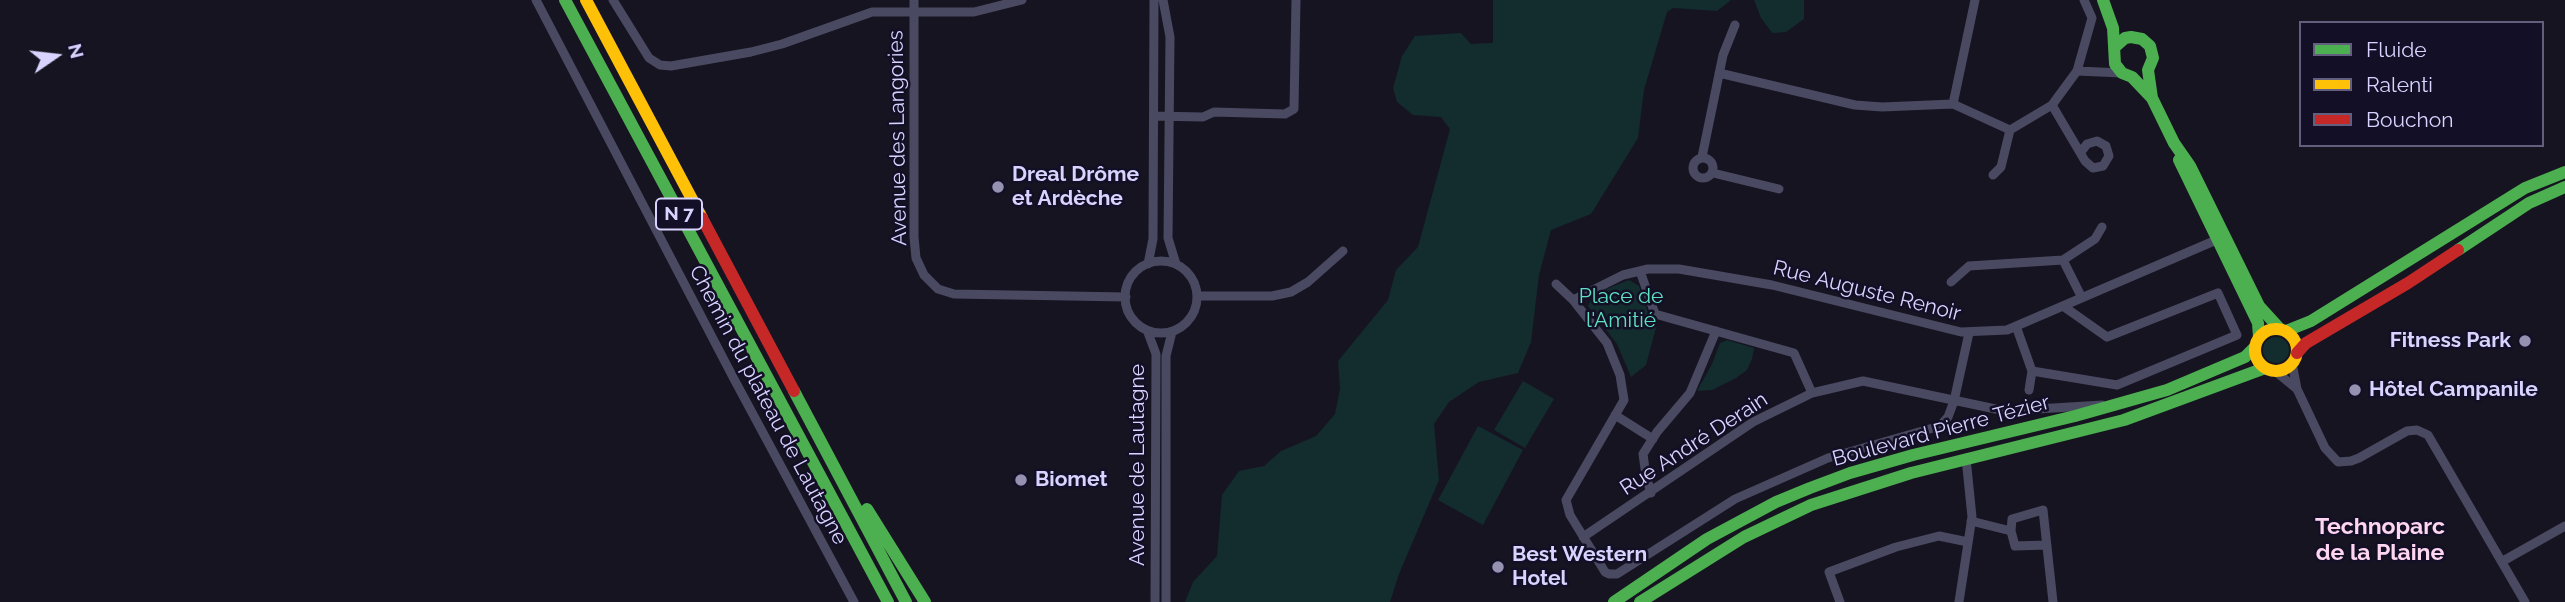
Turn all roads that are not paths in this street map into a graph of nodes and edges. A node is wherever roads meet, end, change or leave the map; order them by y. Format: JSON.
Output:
{"nodes":[{"id":1,"x":536,"y":0,"type":"edge"},
{"id":2,"x":565,"y":0,"type":"edge"},
{"id":3,"x":586,"y":0,"type":"edge"},
{"id":4,"x":613,"y":0,"type":"edge"},
{"id":5,"x":914,"y":0,"type":"edge"},
{"id":6,"x":1022,"y":0,"type":"edge"},
{"id":7,"x":1154,"y":0,"type":"edge"},
{"id":8,"x":1163,"y":0,"type":"edge"},
{"id":9,"x":1296,"y":0,"type":"edge"},
{"id":10,"x":1975,"y":0,"type":"edge"},
{"id":11,"x":2084,"y":0,"type":"edge"},
{"id":12,"x":2103,"y":0,"type":"edge"},
{"id":13,"x":914,"y":12,"type":"junction"},
{"id":14,"x":2110,"y":15,"type":"junction"},
{"id":15,"x":1735,"y":26,"type":"dead end"},
{"id":16,"x":2131,"y":37,"type":"junction"},
{"id":17,"x":2114,"y":52,"type":"junction"},
{"id":18,"x":2148,"y":70,"type":"junction"},
{"id":19,"x":2077,"y":71,"type":"junction"},
{"id":20,"x":1719,"y":73,"type":"junction"},
{"id":21,"x":2090,"y":73,"type":"junction"},
{"id":22,"x":2127,"y":75,"type":"junction"},
{"id":23,"x":2152,"y":98,"type":"junction"},
{"id":24,"x":1953,"y":104,"type":"junction"},
{"id":25,"x":2052,"y":105,"type":"junction"},
{"id":26,"x":1154,"y":116,"type":"junction"},
{"id":27,"x":1168,"y":117,"type":"junction"},
{"id":28,"x":2010,"y":130,"type":"junction"},
{"id":29,"x":2081,"y":152,"type":"dead end"},
{"id":30,"x":1702,"y":158,"type":"junction"},
{"id":31,"x":2565,"y":172,"type":"edge"},
{"id":32,"x":1713,"y":173,"type":"junction"},
{"id":33,"x":1993,"y":175,"type":"dead end"},
{"id":34,"x":2558,"y":177,"type":"edge"},
{"id":35,"x":2565,"y":187,"type":"edge"},
{"id":36,"x":1779,"y":189,"type":"dead end"},
{"id":37,"x":2102,"y":227,"type":"dead end"},
{"id":38,"x":2220,"y":238,"type":"junction"},
{"id":39,"x":1343,"y":251,"type":"dead end"},
{"id":40,"x":2063,"y":260,"type":"junction"},
{"id":41,"x":1148,"y":264,"type":"junction"},
{"id":42,"x":1176,"y":264,"type":"junction"},
{"id":43,"x":1640,"y":271,"type":"junction"},
{"id":44,"x":1951,"y":282,"type":"dead end"},
{"id":45,"x":1556,"y":284,"type":"dead end"},
{"id":46,"x":1197,"y":296,"type":"junction"},
{"id":47,"x":1126,"y":297,"type":"junction"},
{"id":48,"x":2082,"y":298,"type":"junction"},
{"id":49,"x":1573,"y":300,"type":"junction"},
{"id":50,"x":2063,"y":306,"type":"junction"},
{"id":51,"x":2016,"y":326,"type":"junction"},
{"id":52,"x":1147,"y":330,"type":"junction"},
{"id":53,"x":2283,"y":330,"type":"junction"},
{"id":54,"x":1172,"y":331,"type":"junction"},
{"id":55,"x":1716,"y":331,"type":"junction"},
{"id":56,"x":1969,"y":333,"type":"junction"},
{"id":57,"x":2257,"y":342,"type":"junction"},
{"id":58,"x":772,"y":351,"type":"junction"},
{"id":59,"x":2294,"y":358,"type":"junction"},
{"id":60,"x":2270,"y":370,"type":"junction"},
{"id":61,"x":2032,"y":371,"type":"junction"},
{"id":62,"x":2297,"y":388,"type":"junction"},
{"id":63,"x":2029,"y":390,"type":"dead end"},
{"id":64,"x":1812,"y":393,"type":"junction"},
{"id":65,"x":1954,"y":401,"type":"junction"},
{"id":66,"x":2118,"y":405,"type":"junction"},
{"id":67,"x":1615,"y":415,"type":"junction"},
{"id":68,"x":1653,"y":439,"type":"junction"},
{"id":69,"x":1966,"y":458,"type":"junction"},
{"id":70,"x":827,"y":486,"type":"junction"},
{"id":71,"x":1651,"y":493,"type":"junction"},
{"id":72,"x":1971,"y":521,"type":"junction"},
{"id":73,"x":2565,"y":526,"type":"edge"},
{"id":74,"x":2011,"y":531,"type":"junction"},
{"id":75,"x":1583,"y":537,"type":"junction"},
{"id":76,"x":1968,"y":542,"type":"junction"},
{"id":77,"x":2048,"y":545,"type":"junction"},
{"id":78,"x":2503,"y":561,"type":"junction"},
{"id":79,"x":854,"y":602,"type":"edge"},
{"id":80,"x":877,"y":602,"type":"edge"},
{"id":81,"x":888,"y":602,"type":"edge"},
{"id":82,"x":906,"y":602,"type":"edge"},
{"id":83,"x":925,"y":602,"type":"edge"},
{"id":84,"x":1155,"y":602,"type":"edge"},
{"id":85,"x":1166,"y":602,"type":"edge"},
{"id":86,"x":1614,"y":602,"type":"edge"},
{"id":87,"x":1640,"y":602,"type":"edge"},
{"id":88,"x":1840,"y":602,"type":"edge"},
{"id":89,"x":1959,"y":602,"type":"edge"},
{"id":90,"x":2053,"y":602,"type":"edge"},
{"id":91,"x":2525,"y":602,"type":"edge"}],
"edges":[{"from":1,"to":79,"type":"street","name":"Chemin du plateau de Lautagne"},
{"from":2,"to":70,"type":"main road","number":"N 7"},
{"from":3,"to":58,"type":"main road","number":"N 7"},
{"from":4,"to":13,"type":"street"},
{"from":5,"to":13,"type":"street","name":"Avenue des Langories"},
{"from":6,"to":13,"type":"street"},
{"from":7,"to":26,"type":"street"},
{"from":8,"to":27,"type":"street"},
{"from":9,"to":27,"type":"street"},
{"from":10,"to":24,"type":"street"},
{"from":11,"to":19,"type":"street"},
{"from":12,"to":14,"type":"main road"},
{"from":13,"to":47,"type":"street","name":"Avenue des Langories"},
{"from":14,"to":16,"type":"main road"},
{"from":14,"to":17,"type":"main road"},
{"from":15,"to":20,"type":"street"},
{"from":16,"to":17,"type":"main road"},
{"from":16,"to":18,"type":"main road"},
{"from":17,"to":21,"type":"street"},
{"from":17,"to":22,"type":"main road"},
{"from":18,"to":22,"type":"main road"},
{"from":18,"to":23,"type":"main road"},
{"from":19,"to":21,"type":"street"},
{"from":19,"to":25,"type":"street"},
{"from":20,"to":24,"type":"street"},
{"from":20,"to":30,"type":"street"},
{"from":21,"to":22,"type":"street"},
{"from":22,"to":23,"type":"main road"},
{"from":23,"to":38,"type":"main road"},
{"from":24,"to":28,"type":"street"},
{"from":25,"to":28,"type":"street"},
{"from":25,"to":29,"type":"street"},
{"from":26,"to":27,"type":"street"},
{"from":26,"to":41,"type":"street"},
{"from":27,"to":42,"type":"street"},
{"from":28,"to":33,"type":"street"},
{"from":30,"to":32,"type":"street"},
{"from":30,"to":32,"type":"street"},
{"from":31,"to":34,"type":"main road"},
{"from":32,"to":36,"type":"street"},
{"from":34,"to":53,"type":"main road"},
{"from":35,"to":59,"type":"main road"},
{"from":37,"to":40,"type":"street"},
{"from":38,"to":48,"type":"street","name":"Rue Auguste Renoir"},
{"from":38,"to":53,"type":"main road"},
{"from":38,"to":57,"type":"main road"},
{"from":39,"to":46,"type":"street"},
{"from":40,"to":44,"type":"street"},
{"from":40,"to":48,"type":"street"},
{"from":41,"to":42,"type":"street"},
{"from":41,"to":47,"type":"street"},
{"from":42,"to":46,"type":"street"},
{"from":43,"to":49,"type":"street","name":"Rue Auguste Renoir"},
{"from":43,"to":55,"type":"street"},
{"from":43,"to":56,"type":"street","name":"Rue Auguste Renoir"},
{"from":45,"to":49,"type":"street"},
{"from":46,"to":54,"type":"street"},
{"from":47,"to":52,"type":"street"},
{"from":48,"to":50,"type":"street","name":"Rue Auguste Renoir"},
{"from":49,"to":67,"type":"street"},
{"from":50,"to":51,"type":"street","name":"Rue Auguste Renoir"},
{"from":50,"to":61,"type":"street"},
{"from":51,"to":56,"type":"street","name":"Rue Auguste Renoir"},
{"from":51,"to":61,"type":"street"},
{"from":52,"to":54,"type":"street"},
{"from":52,"to":84,"type":"street","name":"Avenue de Lautagne"},
{"from":53,"to":57,"type":"main road"},
{"from":53,"to":59,"type":"main road"},
{"from":54,"to":85,"type":"street","name":"Avenue de Lautagne"},
{"from":55,"to":64,"type":"street"},
{"from":55,"to":68,"type":"street"},
{"from":56,"to":65,"type":"street"},
{"from":57,"to":60,"type":"main road"},
{"from":57,"to":66,"type":"main road","name":"Boulevard Pierre Tézier"},
{"from":58,"to":82,"type":"main road","number":"N 7"},
{"from":58,"to":83,"type":"main road"},
{"from":59,"to":60,"type":"main road"},
{"from":59,"to":62,"type":"street"},
{"from":60,"to":62,"type":"street"},
{"from":60,"to":69,"type":"main road","name":"Boulevard Pierre Tézier"},
{"from":61,"to":63,"type":"street"},
{"from":62,"to":78,"type":"street"},
{"from":64,"to":65,"type":"street","name":"Rue André Derain"},
{"from":64,"to":71,"type":"street","name":"Rue André Derain"},
{"from":65,"to":66,"type":"street","name":"Rue André Derain"},
{"from":65,"to":75,"type":"street"},
{"from":66,"to":86,"type":"main road","name":"Boulevard Pierre Tézier"},
{"from":67,"to":68,"type":"street"},
{"from":67,"to":75,"type":"street"},
{"from":68,"to":71,"type":"street"},
{"from":69,"to":72,"type":"street"},
{"from":69,"to":87,"type":"main road","name":"Boulevard Pierre Tézier"},
{"from":70,"to":80,"type":"main road"},
{"from":70,"to":81,"type":"main road","number":"N 7"},
{"from":71,"to":75,"type":"street","name":"Rue André Derain"},
{"from":72,"to":74,"type":"street"},
{"from":72,"to":76,"type":"street"},
{"from":73,"to":78,"type":"street"},
{"from":74,"to":77,"type":"street"},
{"from":74,"to":77,"type":"street"},
{"from":76,"to":88,"type":"street"},
{"from":76,"to":89,"type":"street"},
{"from":77,"to":90,"type":"street"},
{"from":78,"to":91,"type":"street"}]}
